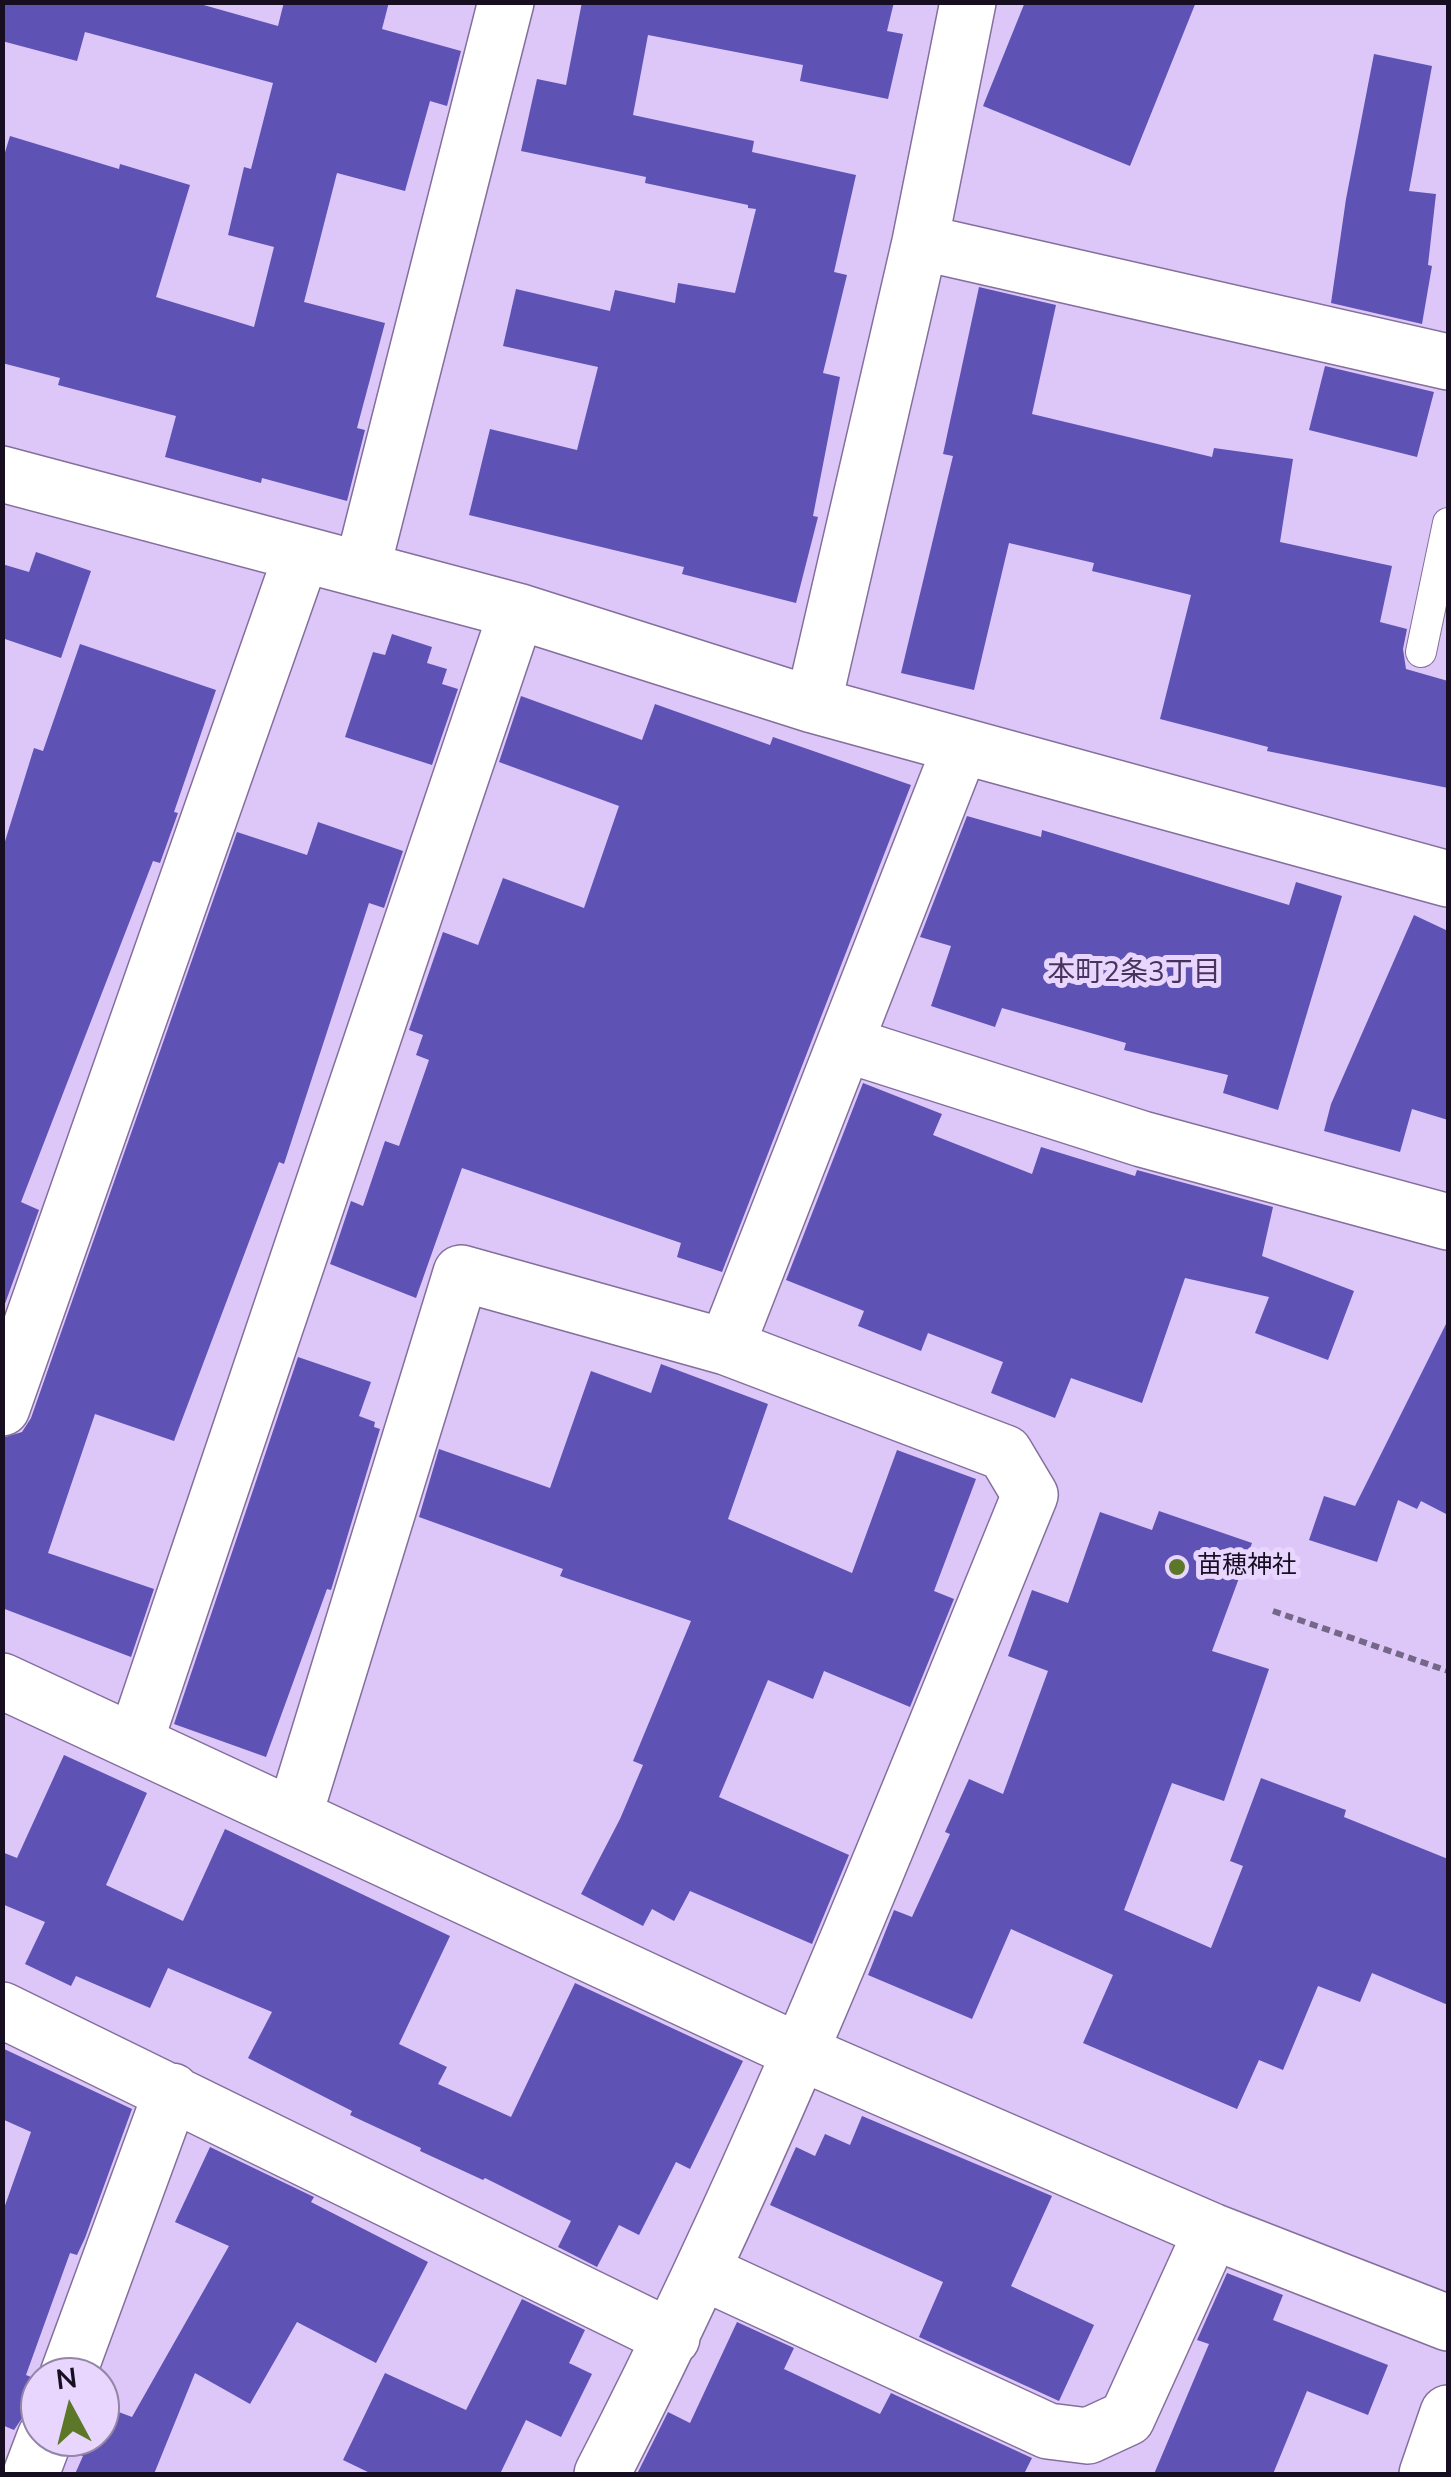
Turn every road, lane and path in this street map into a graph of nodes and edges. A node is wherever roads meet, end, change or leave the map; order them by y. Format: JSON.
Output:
{"nodes":[{"id":1,"x":506,"y":2,"type":"edge"},
{"id":2,"x":968,"y":2,"type":"edge"},
{"id":3,"x":920,"y":242,"type":"junction"},
{"id":4,"x":1448,"y":362,"type":"edge"},
{"id":5,"x":2,"y":474,"type":"edge"},
{"id":6,"x":1448,"y":523,"type":"edge"},
{"id":7,"x":302,"y":554,"type":"junction"},
{"id":8,"x":362,"y":570,"type":"junction"},
{"id":9,"x":518,"y":611,"type":"junction"},
{"id":10,"x":1421,"y":652,"type":"dead end"},
{"id":11,"x":813,"y":705,"type":"junction"},
{"id":12,"x":960,"y":746,"type":"junction"},
{"id":13,"x":1448,"y":880,"type":"edge"},
{"id":14,"x":845,"y":1044,"type":"junction"},
{"id":15,"x":1448,"y":1222,"type":"edge"},
{"id":16,"x":726,"y":1347,"type":"junction"},
{"id":17,"x":2,"y":1408,"type":"edge"},
{"id":18,"x":1273,"y":1612,"type":"dead end"},
{"id":19,"x":1448,"y":1671,"type":"edge"},
{"id":20,"x":2,"y":1681,"type":"edge"},
{"id":21,"x":134,"y":1742,"type":"junction"},
{"id":22,"x":294,"y":1816,"type":"junction"},
{"id":23,"x":2,"y":2010,"type":"edge"},
{"id":24,"x":802,"y":2053,"type":"junction"},
{"id":25,"x":172,"y":2091,"type":"junction"},
{"id":26,"x":1212,"y":2231,"type":"junction"},
{"id":27,"x":703,"y":2272,"type":"junction"},
{"id":28,"x":1448,"y":2324,"type":"edge"},
{"id":29,"x":672,"y":2338,"type":"junction"},
{"id":30,"x":74,"y":2357,"type":"edge"},
{"id":31,"x":1448,"y":2413,"type":"edge"},
{"id":32,"x":602,"y":2474,"type":"edge"},
{"id":33,"x":1427,"y":2474,"type":"edge"}],
"edges":[{"from":1,"to":8,"type":"street"},
{"from":2,"to":3,"type":"street"},
{"from":3,"to":4,"type":"street"},
{"from":3,"to":11,"type":"street"},
{"from":5,"to":7,"type":"street"},
{"from":6,"to":10,"type":"lane"},
{"from":7,"to":8,"type":"street"},
{"from":7,"to":17,"type":"street"},
{"from":8,"to":9,"type":"street"},
{"from":9,"to":11,"type":"street"},
{"from":9,"to":21,"type":"street"},
{"from":11,"to":12,"type":"street"},
{"from":12,"to":13,"type":"street"},
{"from":12,"to":14,"type":"street"},
{"from":14,"to":15,"type":"street"},
{"from":14,"to":16,"type":"street"},
{"from":16,"to":22,"type":"street"},
{"from":16,"to":24,"type":"street"},
{"from":18,"to":19,"type":"path"},
{"from":20,"to":21,"type":"street"},
{"from":21,"to":22,"type":"street"},
{"from":22,"to":24,"type":"street"},
{"from":23,"to":25,"type":"street"},
{"from":24,"to":26,"type":"street"},
{"from":24,"to":27,"type":"street"},
{"from":25,"to":29,"type":"street"},
{"from":25,"to":30,"type":"street"},
{"from":26,"to":27,"type":"street"},
{"from":26,"to":28,"type":"street"},
{"from":27,"to":29,"type":"street"},
{"from":29,"to":32,"type":"street"},
{"from":31,"to":33,"type":"street"}]}
